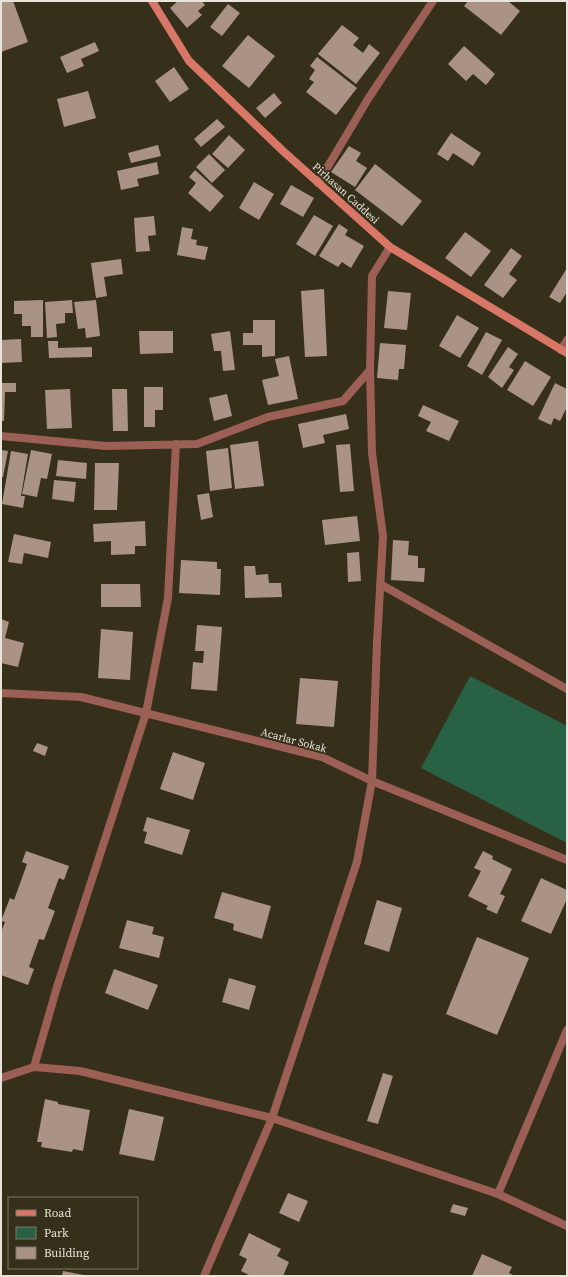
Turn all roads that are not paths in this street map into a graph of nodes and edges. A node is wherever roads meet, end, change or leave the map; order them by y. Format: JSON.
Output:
{"nodes":[{"id":1,"x":152,"y":1,"type":"edge"},
{"id":2,"x":433,"y":1,"type":"edge"},
{"id":3,"x":318,"y":182,"type":"junction"},
{"id":4,"x":390,"y":247,"type":"junction"},
{"id":5,"x":567,"y":340,"type":"edge"},
{"id":6,"x":564,"y":352,"type":"edge"},
{"id":7,"x":370,"y":370,"type":"junction"},
{"id":8,"x":1,"y":436,"type":"edge"},
{"id":9,"x":176,"y":444,"type":"junction"},
{"id":10,"x":380,"y":584,"type":"junction"},
{"id":11,"x":567,"y":689,"type":"edge"},
{"id":12,"x":1,"y":693,"type":"edge"},
{"id":13,"x":146,"y":713,"type":"junction"},
{"id":14,"x":372,"y":781,"type":"junction"},
{"id":15,"x":567,"y":860,"type":"edge"},
{"id":16,"x":567,"y":1030,"type":"edge"},
{"id":17,"x":34,"y":1067,"type":"junction"},
{"id":18,"x":1,"y":1078,"type":"edge"},
{"id":19,"x":272,"y":1118,"type":"junction"},
{"id":20,"x":498,"y":1194,"type":"junction"},
{"id":21,"x":567,"y":1226,"type":"edge"},
{"id":22,"x":204,"y":1276,"type":"edge"}],
"edges":[{"from":1,"to":3,"type":"street","name":"Pirhasan Caddesi"},
{"from":2,"to":3,"type":"street"},
{"from":3,"to":4,"type":"street","name":"Pirhasan Caddesi"},
{"from":4,"to":6,"type":"street","name":"Pirhasan Caddesi"},
{"from":4,"to":7,"type":"street"},
{"from":5,"to":6,"type":"street"},
{"from":7,"to":9,"type":"street"},
{"from":7,"to":10,"type":"street"},
{"from":8,"to":9,"type":"street"},
{"from":9,"to":13,"type":"street"},
{"from":10,"to":11,"type":"street"},
{"from":10,"to":14,"type":"street"},
{"from":12,"to":13,"type":"street","name":"Acarlar Sokak"},
{"from":13,"to":14,"type":"street","name":"Acarlar Sokak"},
{"from":13,"to":17,"type":"street"},
{"from":14,"to":15,"type":"street","name":"Acarlar Sokak"},
{"from":14,"to":19,"type":"street"},
{"from":16,"to":20,"type":"street"},
{"from":17,"to":18,"type":"street"},
{"from":17,"to":19,"type":"street"},
{"from":19,"to":20,"type":"street"},
{"from":19,"to":22,"type":"street"},
{"from":20,"to":21,"type":"street"}]}
